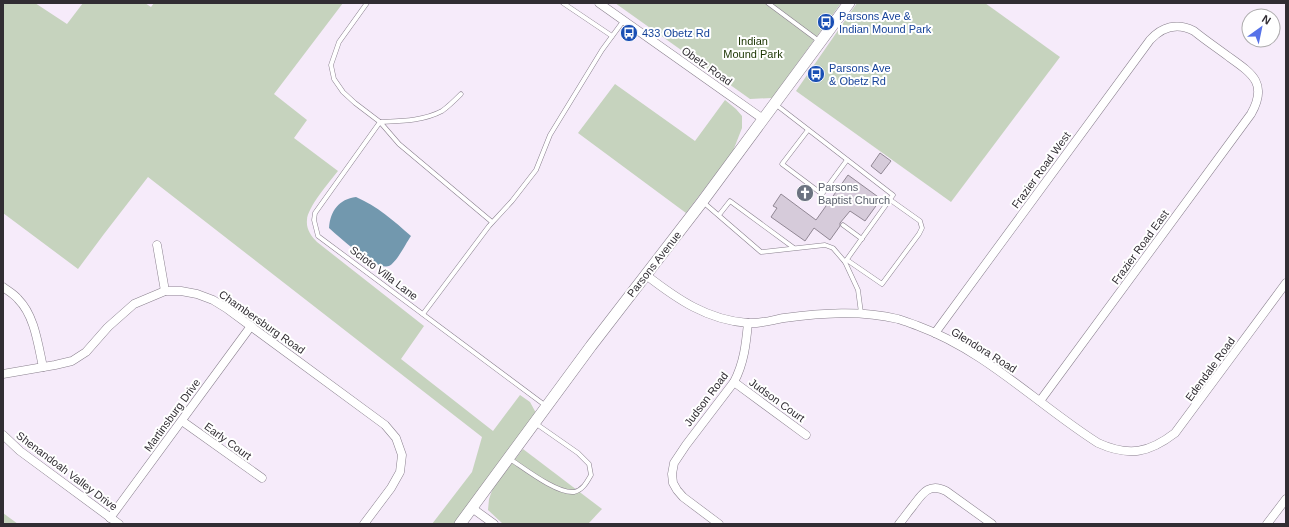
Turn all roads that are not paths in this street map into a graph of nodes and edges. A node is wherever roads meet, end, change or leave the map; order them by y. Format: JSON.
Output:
{"nodes":[{"id":1,"x":367,"y":3,"type":"edge"},
{"id":2,"x":563,"y":3,"type":"edge"},
{"id":3,"x":599,"y":3,"type":"edge"},
{"id":4,"x":768,"y":3,"type":"edge"},
{"id":5,"x":849,"y":3,"type":"edge"},
{"id":6,"x":774,"y":5,"type":"edge"},
{"id":7,"x":624,"y":20,"type":"junction"},
{"id":8,"x":612,"y":36,"type":"junction"},
{"id":9,"x":821,"y":42,"type":"junction"},
{"id":10,"x":461,"y":94,"type":"dead end"},
{"id":11,"x":774,"y":104,"type":"junction"},
{"id":12,"x":1257,"y":104,"type":"joint"},
{"id":13,"x":763,"y":119,"type":"junction"},
{"id":14,"x":380,"y":122,"type":"junction"},
{"id":15,"x":808,"y":130,"type":"junction"},
{"id":16,"x":847,"y":160,"type":"junction"},
{"id":17,"x":889,"y":199,"type":"junction"},
{"id":18,"x":702,"y":202,"type":"junction"},
{"id":19,"x":719,"y":216,"type":"junction"},
{"id":20,"x":492,"y":222,"type":"junction"},
{"id":21,"x":843,"y":225,"type":"dead end"},
{"id":22,"x":862,"y":239,"type":"junction"},
{"id":23,"x":157,"y":245,"type":"dead end"},
{"id":24,"x":794,"y":248,"type":"junction"},
{"id":25,"x":846,"y":261,"type":"junction"},
{"id":26,"x":646,"y":275,"type":"junction"},
{"id":27,"x":1286,"y":283,"type":"edge"},
{"id":28,"x":3,"y":287,"type":"edge"},
{"id":29,"x":165,"y":291,"type":"junction"},
{"id":30,"x":862,"y":313,"type":"junction"},
{"id":31,"x":423,"y":314,"type":"junction"},
{"id":32,"x":748,"y":323,"type":"junction"},
{"id":33,"x":251,"y":326,"type":"junction"},
{"id":34,"x":935,"y":333,"type":"junction"},
{"id":35,"x":43,"y":367,"type":"junction"},
{"id":36,"x":3,"y":374,"type":"edge"},
{"id":37,"x":734,"y":382,"type":"junction"},
{"id":38,"x":1040,"y":401,"type":"junction"},
{"id":39,"x":546,"y":406,"type":"junction"},
{"id":40,"x":182,"y":421,"type":"junction"},
{"id":41,"x":535,"y":423,"type":"junction"},
{"id":42,"x":3,"y":435,"type":"edge"},
{"id":43,"x":806,"y":435,"type":"dead end"},
{"id":44,"x":1138,"y":451,"type":"joint"},
{"id":45,"x":509,"y":458,"type":"junction"},
{"id":46,"x":262,"y":478,"type":"dead end"},
{"id":47,"x":1286,"y":499,"type":"edge"},
{"id":48,"x":472,"y":508,"type":"junction"},
{"id":49,"x":110,"y":518,"type":"junction"},
{"id":50,"x":119,"y":524,"type":"edge"},
{"id":51,"x":364,"y":524,"type":"edge"},
{"id":52,"x":460,"y":524,"type":"edge"},
{"id":53,"x":494,"y":524,"type":"edge"},
{"id":54,"x":719,"y":524,"type":"edge"},
{"id":55,"x":899,"y":524,"type":"edge"},
{"id":56,"x":992,"y":524,"type":"edge"},
{"id":57,"x":1268,"y":524,"type":"edge"}],
"edges":[{"from":1,"to":14,"type":"lane"},
{"from":2,"to":8,"type":"lane"},
{"from":3,"to":7,"type":"street","name":"Obetz Road"},
{"from":4,"to":6,"type":"lane"},
{"from":5,"to":9,"type":"street","name":"Parsons Avenue"},
{"from":6,"to":9,"type":"lane"},
{"from":7,"to":8,"type":"lane"},
{"from":7,"to":13,"type":"street","name":"Obetz Road"},
{"from":8,"to":20,"type":"lane"},
{"from":9,"to":11,"type":"street","name":"Parsons Avenue"},
{"from":10,"to":14,"type":"lane"},
{"from":11,"to":13,"type":"street","name":"Parsons Avenue"},
{"from":11,"to":15,"type":"lane"},
{"from":12,"to":34,"type":"street","name":"Frazier Road West"},
{"from":12,"to":38,"type":"street","name":"Frazier Road East"},
{"from":13,"to":18,"type":"street","name":"Parsons Avenue"},
{"from":14,"to":20,"type":"lane"},
{"from":14,"to":31,"type":"lane","name":"Scioto Villa Lane"},
{"from":15,"to":16,"type":"lane"},
{"from":15,"to":16,"type":"lane"},
{"from":16,"to":17,"type":"lane"},
{"from":17,"to":22,"type":"lane"},
{"from":17,"to":25,"type":"lane"},
{"from":18,"to":19,"type":"lane"},
{"from":18,"to":26,"type":"street","name":"Parsons Avenue"},
{"from":19,"to":24,"type":"lane"},
{"from":19,"to":24,"type":"lane"},
{"from":20,"to":31,"type":"lane"},
{"from":21,"to":22,"type":"lane"},
{"from":22,"to":25,"type":"lane"},
{"from":23,"to":29,"type":"street"},
{"from":24,"to":25,"type":"lane"},
{"from":25,"to":30,"type":"lane"},
{"from":26,"to":32,"type":"street","name":"Glendora Road"},
{"from":26,"to":39,"type":"street","name":"Parsons Avenue"},
{"from":27,"to":44,"type":"street","name":"Edendale Road"},
{"from":28,"to":35,"type":"street"},
{"from":29,"to":33,"type":"street","name":"Chambersburg Road"},
{"from":29,"to":35,"type":"street","name":"Chambersburg Road"},
{"from":30,"to":32,"type":"street","name":"Glendora Road"},
{"from":30,"to":34,"type":"street","name":"Glendora Road"},
{"from":31,"to":39,"type":"lane","name":"Scioto Villa Lane"},
{"from":32,"to":37,"type":"street","name":"Judson Road"},
{"from":33,"to":40,"type":"street","name":"Martinsburg Drive"},
{"from":33,"to":51,"type":"street","name":"Chambersburg Road"},
{"from":34,"to":38,"type":"street","name":"Glendora Road"},
{"from":35,"to":36,"type":"street","name":"Chambersburg Road"},
{"from":37,"to":43,"type":"street","name":"Judson Court"},
{"from":37,"to":54,"type":"street","name":"Judson Road"},
{"from":38,"to":44,"type":"street","name":"Glendora Road"},
{"from":39,"to":41,"type":"street","name":"Parsons Avenue"},
{"from":40,"to":46,"type":"street","name":"Early Court"},
{"from":40,"to":49,"type":"street","name":"Martinsburg Drive"},
{"from":41,"to":45,"type":"street","name":"Parsons Avenue"},
{"from":41,"to":45,"type":"lane"},
{"from":42,"to":49,"type":"street","name":"Shenandoah Valley Drive"},
{"from":45,"to":48,"type":"street","name":"Parsons Avenue"},
{"from":47,"to":57,"type":"street"},
{"from":48,"to":52,"type":"street","name":"Parsons Avenue"},
{"from":48,"to":53,"type":"street"},
{"from":49,"to":50,"type":"street","name":"Shenandoah Valley Drive"},
{"from":55,"to":56,"type":"street"}]}
